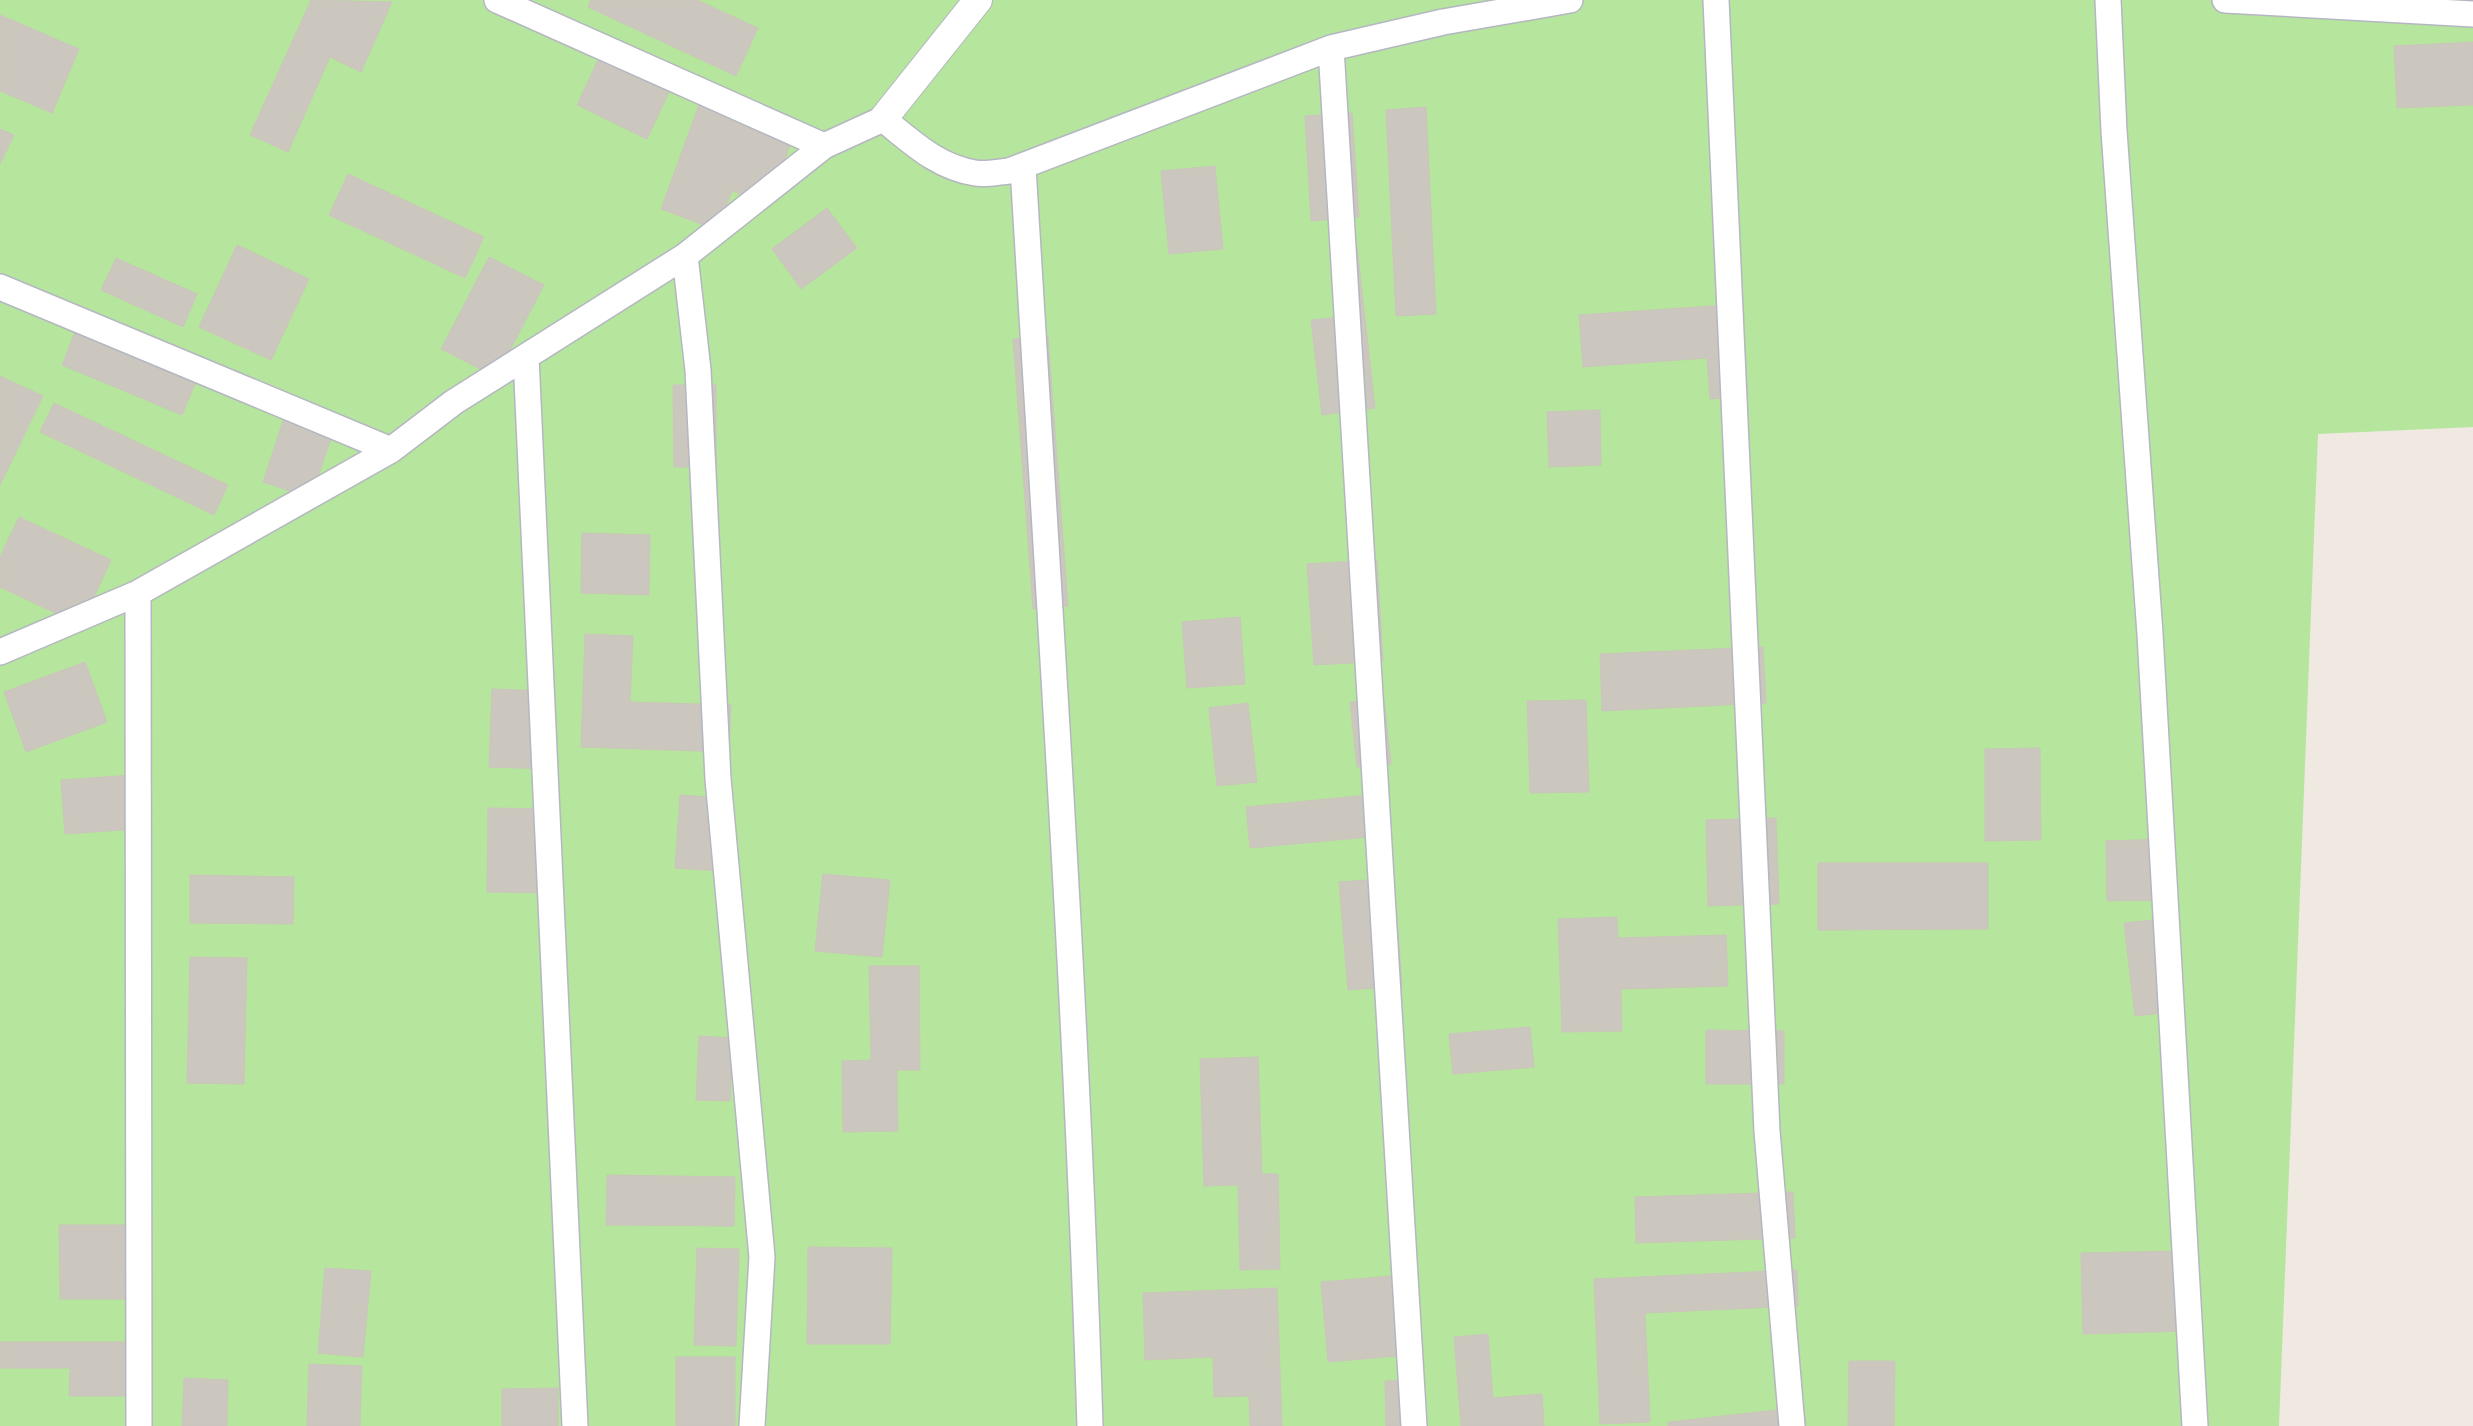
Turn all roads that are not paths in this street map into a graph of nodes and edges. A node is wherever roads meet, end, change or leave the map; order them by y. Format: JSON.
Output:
{"nodes":[{"id":1,"x":496,"y":0,"type":"edge"},
{"id":2,"x":978,"y":0,"type":"edge"},
{"id":3,"x":1716,"y":0,"type":"edge"},
{"id":4,"x":2108,"y":0,"type":"edge"},
{"id":5,"x":2224,"y":0,"type":"edge"},
{"id":6,"x":1564,"y":1,"type":"edge"},
{"id":7,"x":2473,"y":14,"type":"edge"},
{"id":8,"x":1331,"y":48,"type":"junction"},
{"id":9,"x":883,"y":119,"type":"junction"},
{"id":10,"x":824,"y":146,"type":"junction"},
{"id":11,"x":1023,"y":167,"type":"junction"},
{"id":12,"x":685,"y":256,"type":"junction"},
{"id":13,"x":0,"y":287,"type":"edge"},
{"id":14,"x":526,"y":357,"type":"junction"},
{"id":15,"x":391,"y":450,"type":"junction"},
{"id":16,"x":138,"y":593,"type":"junction"},
{"id":17,"x":0,"y":652,"type":"edge"},
{"id":18,"x":139,"y":1426,"type":"edge"},
{"id":19,"x":575,"y":1426,"type":"edge"},
{"id":20,"x":752,"y":1426,"type":"edge"},
{"id":21,"x":1090,"y":1426,"type":"edge"},
{"id":22,"x":1414,"y":1426,"type":"edge"},
{"id":23,"x":1792,"y":1426,"type":"edge"},
{"id":24,"x":2195,"y":1426,"type":"edge"}],
"edges":[{"from":1,"to":10,"type":"lane"},
{"from":2,"to":9,"type":"street"},
{"from":3,"to":23,"type":"lane"},
{"from":4,"to":24,"type":"lane"},
{"from":5,"to":7,"type":"lane"},
{"from":6,"to":8,"type":"lane"},
{"from":8,"to":11,"type":"lane"},
{"from":8,"to":22,"type":"lane"},
{"from":9,"to":10,"type":"lane"},
{"from":9,"to":11,"type":"lane"},
{"from":10,"to":12,"type":"lane"},
{"from":11,"to":21,"type":"lane"},
{"from":12,"to":14,"type":"lane"},
{"from":12,"to":20,"type":"lane"},
{"from":13,"to":15,"type":"lane"},
{"from":14,"to":15,"type":"lane"},
{"from":14,"to":19,"type":"lane"},
{"from":15,"to":16,"type":"lane"},
{"from":16,"to":17,"type":"lane"},
{"from":16,"to":18,"type":"lane"}]}
